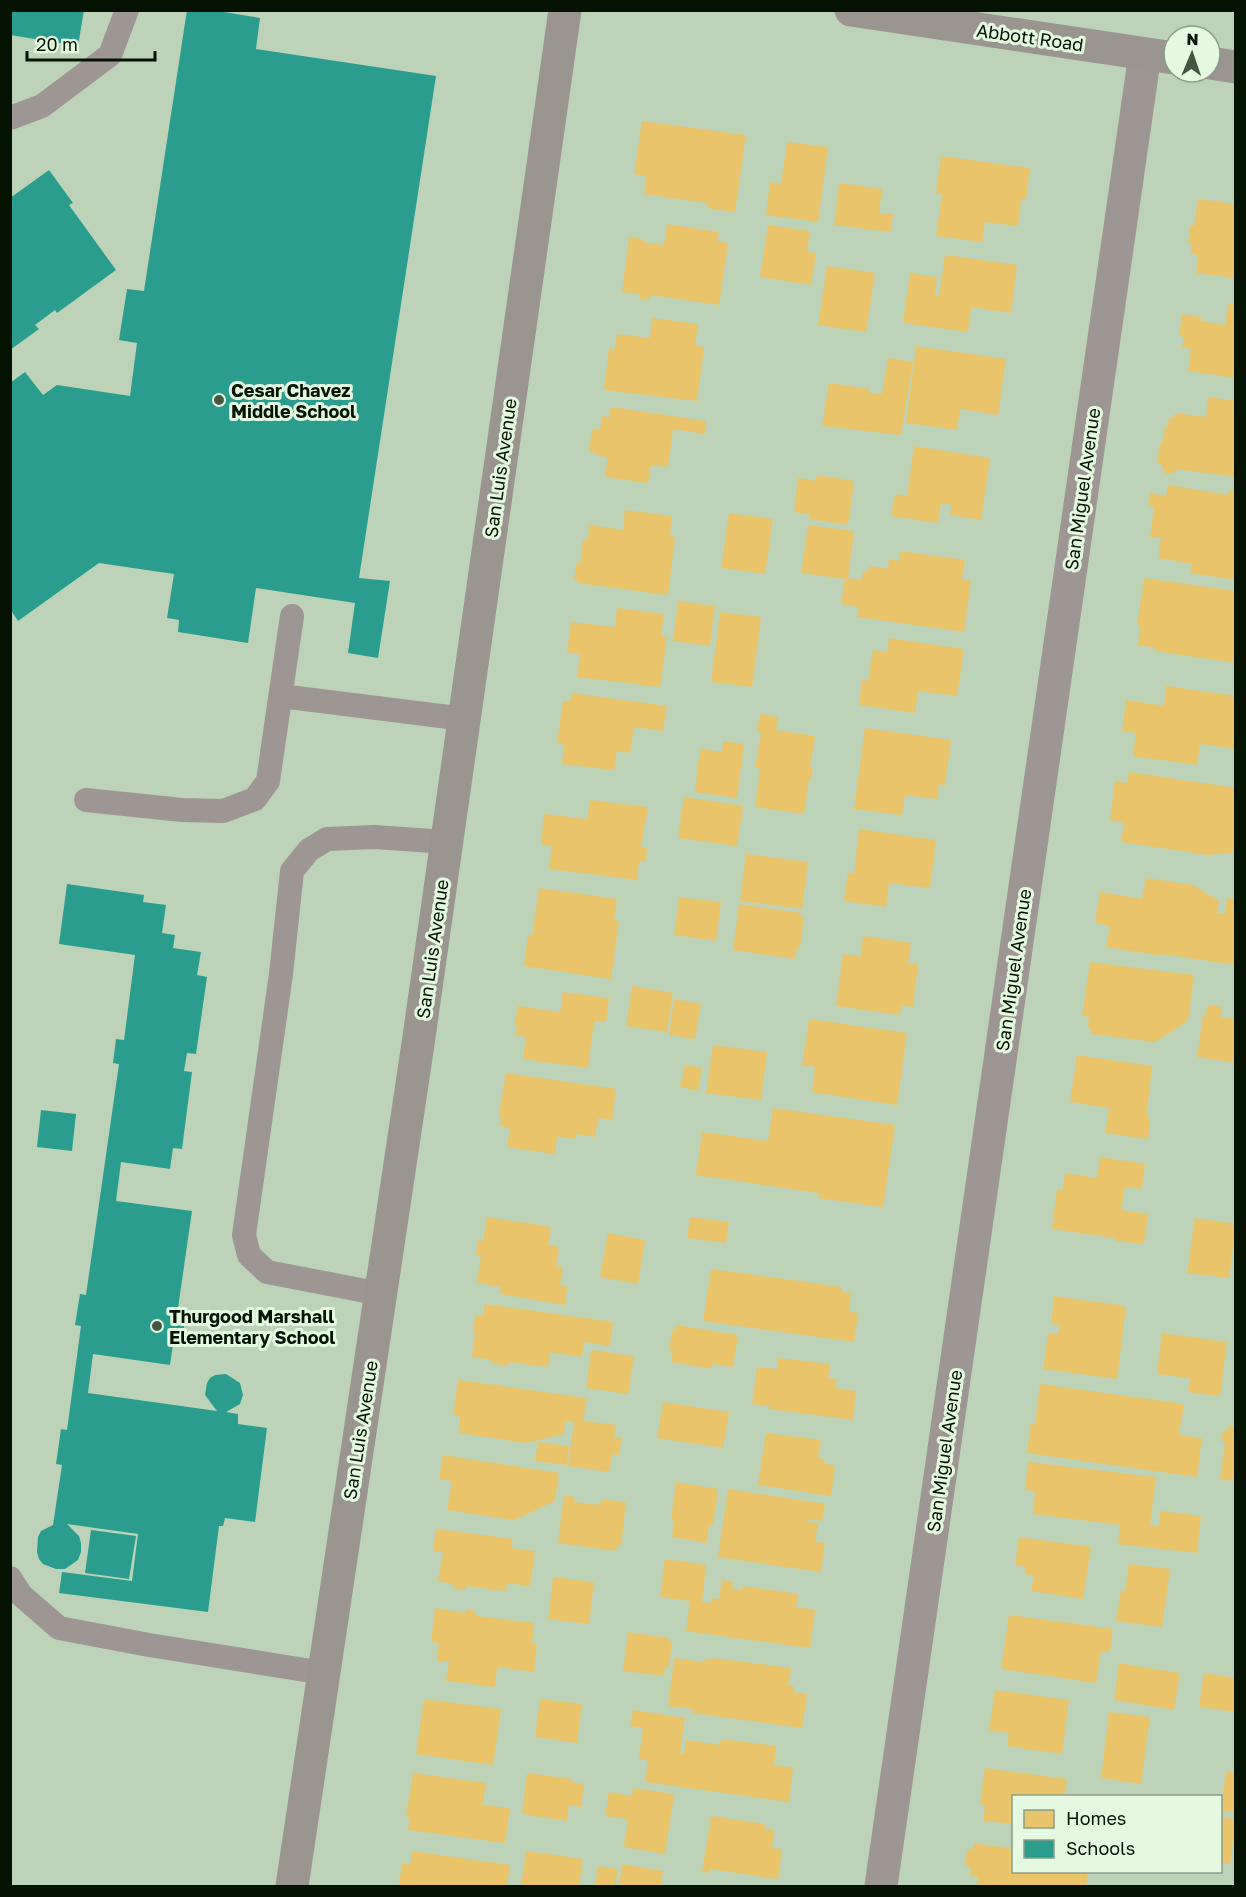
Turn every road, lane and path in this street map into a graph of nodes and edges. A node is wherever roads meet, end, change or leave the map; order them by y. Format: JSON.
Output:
{"nodes":[{"id":1,"x":127,"y":10,"type":"edge"},
{"id":2,"x":565,"y":10,"type":"edge"},
{"id":3,"x":851,"y":10,"type":"edge"},
{"id":4,"x":1159,"y":56,"type":"edge"},
{"id":5,"x":10,"y":118,"type":"edge"},
{"id":6,"x":292,"y":616,"type":"dead end"},
{"id":7,"x":281,"y":696,"type":"junction"},
{"id":8,"x":465,"y":719,"type":"junction"},
{"id":9,"x":86,"y":800,"type":"dead end"},
{"id":10,"x":447,"y":842,"type":"junction"},
{"id":11,"x":381,"y":1294,"type":"junction"},
{"id":12,"x":10,"y":1578,"type":"edge"},
{"id":13,"x":324,"y":1673,"type":"junction"},
{"id":14,"x":292,"y":1887,"type":"edge"},
{"id":15,"x":881,"y":1887,"type":"edge"}],
"edges":[{"from":1,"to":5,"type":"lane"},
{"from":2,"to":8,"type":"street","name":"San Luis Avenue"},
{"from":3,"to":4,"type":"street","name":"Abbott Road"},
{"from":4,"to":15,"type":"street","name":"San Miguel Avenue"},
{"from":6,"to":7,"type":"lane"},
{"from":7,"to":8,"type":"lane"},
{"from":7,"to":9,"type":"lane"},
{"from":8,"to":10,"type":"street","name":"San Luis Avenue"},
{"from":10,"to":11,"type":"street","name":"San Luis Avenue"},
{"from":10,"to":11,"type":"lane"},
{"from":11,"to":13,"type":"street","name":"San Luis Avenue"},
{"from":12,"to":13,"type":"lane"},
{"from":13,"to":14,"type":"street","name":"San Luis Avenue"}]}
